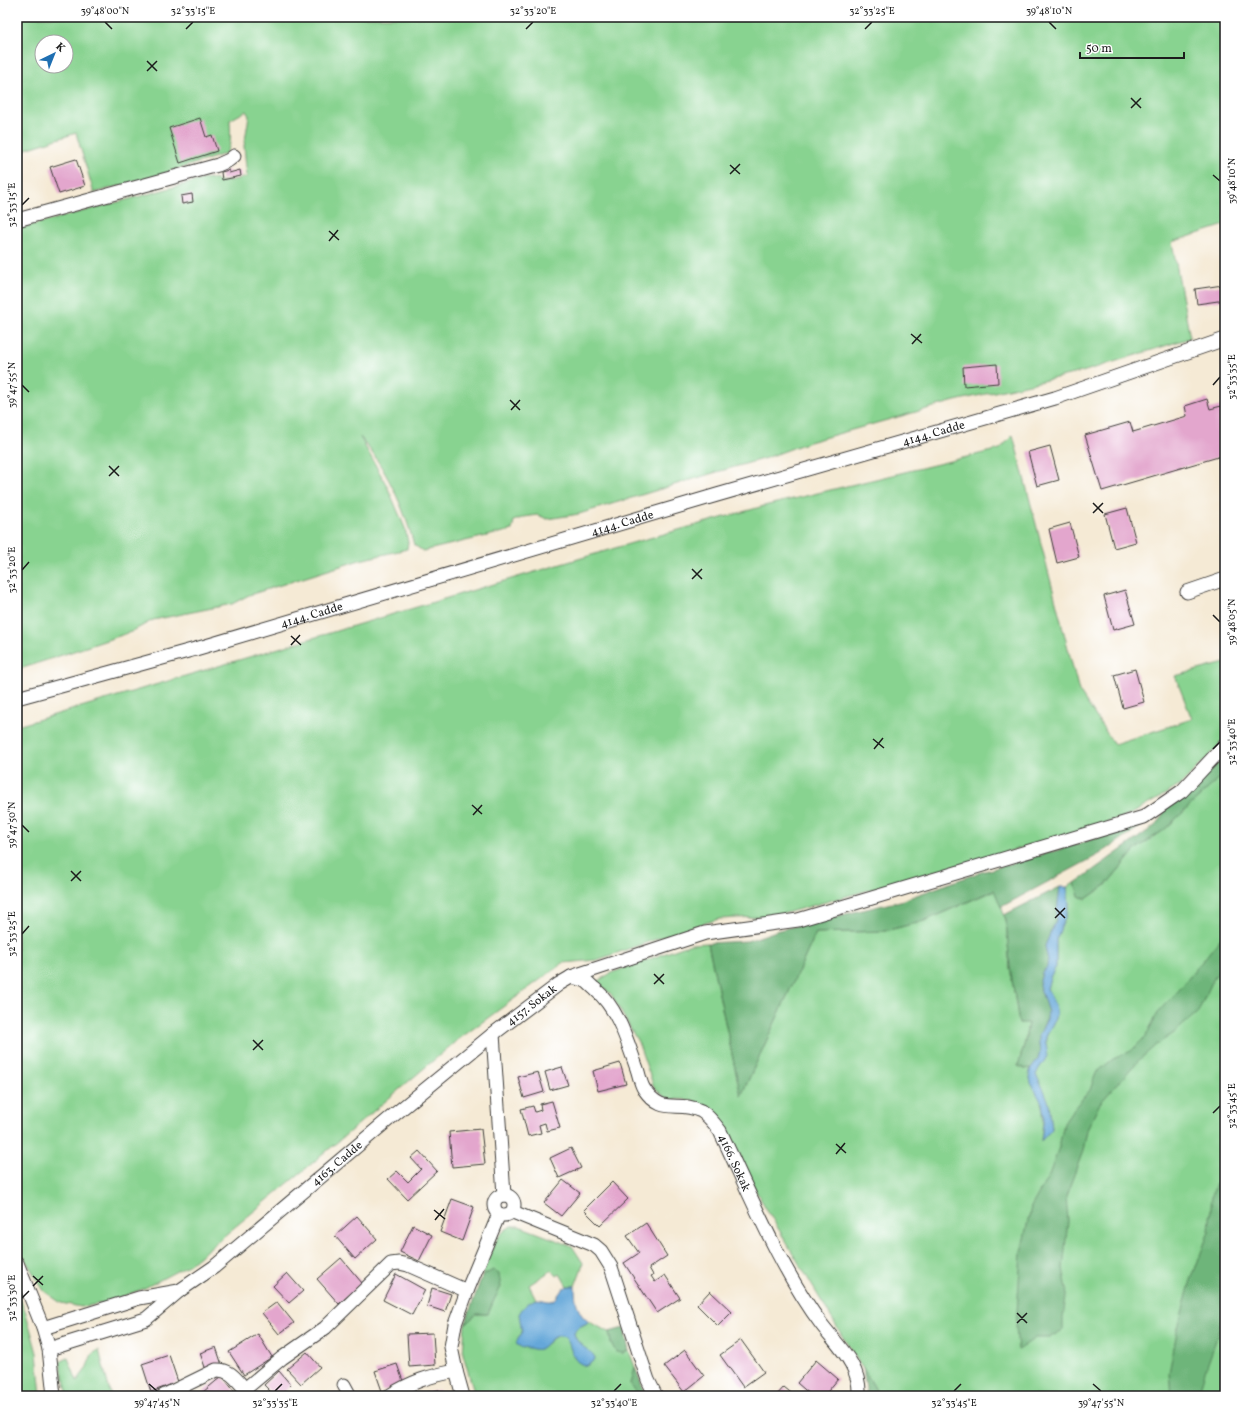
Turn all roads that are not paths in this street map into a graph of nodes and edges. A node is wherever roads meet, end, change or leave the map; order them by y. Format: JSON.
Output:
{"nodes":[{"id":1,"x":234,"y":156,"type":"dead end"},
{"id":2,"x":17,"y":220,"type":"edge"},
{"id":3,"x":1225,"y":339,"type":"edge"},
{"id":4,"x":1225,"y":579,"type":"edge"},
{"id":5,"x":1187,"y":592,"type":"dead end"},
{"id":6,"x":17,"y":698,"type":"edge"},
{"id":7,"x":1225,"y":745,"type":"edge"},
{"id":8,"x":571,"y":977,"type":"junction"},
{"id":9,"x":493,"y":1034,"type":"junction"},
{"id":10,"x":504,"y":1195,"type":"junction"},
{"id":11,"x":513,"y":1212,"type":"junction"},
{"id":12,"x":499,"y":1214,"type":"junction"},
{"id":13,"x":17,"y":1263,"type":"edge"},
{"id":14,"x":467,"y":1291,"type":"junction"},
{"id":15,"x":179,"y":1292,"type":"junction"},
{"id":16,"x":43,"y":1328,"type":"junction"},
{"id":17,"x":49,"y":1349,"type":"junction"},
{"id":18,"x":456,"y":1371,"type":"junction"},
{"id":19,"x":244,"y":1392,"type":"edge"},
{"id":20,"x":54,"y":1396,"type":"edge"},
{"id":21,"x":163,"y":1396,"type":"edge"},
{"id":22,"x":388,"y":1396,"type":"edge"},
{"id":23,"x":463,"y":1396,"type":"edge"},
{"id":24,"x":656,"y":1396,"type":"edge"},
{"id":25,"x":859,"y":1396,"type":"edge"}],
"edges":[{"from":1,"to":2,"type":"street"},
{"from":3,"to":6,"type":"street","name":"4144. Cadde"},
{"from":4,"to":5,"type":"street"},
{"from":7,"to":8,"type":"street","name":"4157. Sokak"},
{"from":8,"to":9,"type":"street","name":"4157. Sokak"},
{"from":8,"to":25,"type":"street","name":"4166. Sokak"},
{"from":9,"to":10,"type":"street"},
{"from":9,"to":15,"type":"street","name":"4163. Cadde"},
{"from":10,"to":11,"type":"street"},
{"from":10,"to":12,"type":"street"},
{"from":11,"to":12,"type":"street"},
{"from":11,"to":24,"type":"street"},
{"from":12,"to":14,"type":"street"},
{"from":13,"to":16,"type":"street"},
{"from":14,"to":18,"type":"street"},
{"from":14,"to":19,"type":"street"},
{"from":15,"to":16,"type":"street","name":"4163. Cadde"},
{"from":15,"to":17,"type":"street","name":"4163. Cadde"},
{"from":16,"to":17,"type":"street"},
{"from":17,"to":20,"type":"street"},
{"from":18,"to":22,"type":"street"},
{"from":18,"to":23,"type":"street"},
{"from":19,"to":21,"type":"street"}]}
